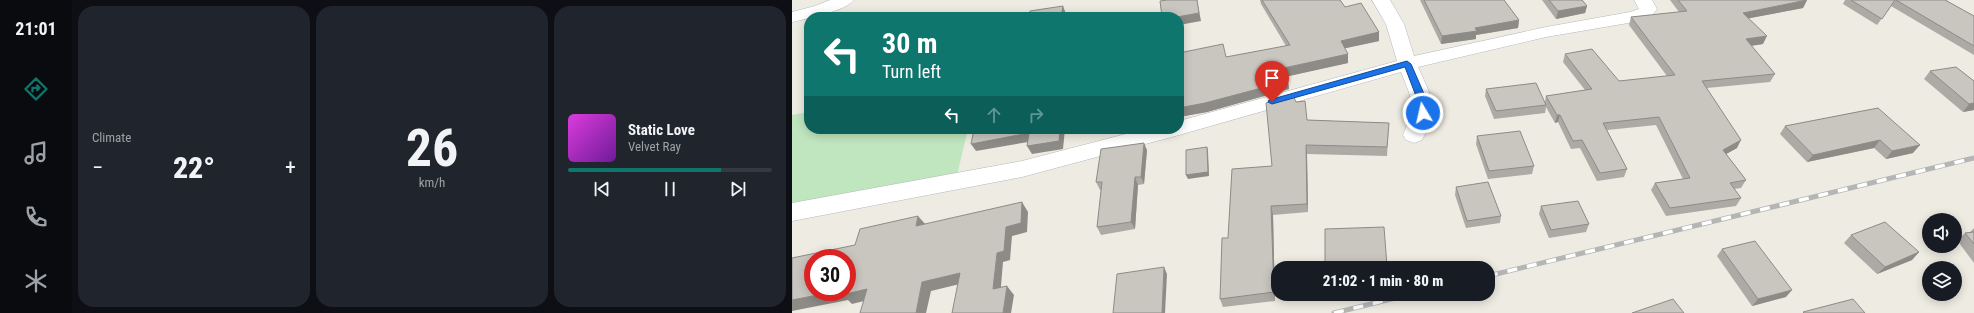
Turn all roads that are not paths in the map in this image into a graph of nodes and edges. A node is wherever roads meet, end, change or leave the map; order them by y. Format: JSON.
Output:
{"nodes":[{"id":1,"x":845,"y":0,"type":"edge"},
{"id":2,"x":1381,"y":0,"type":"edge"},
{"id":3,"x":1643,"y":0,"type":"edge"},
{"id":4,"x":813,"y":12,"type":"edge"},
{"id":5,"x":804,"y":14,"type":"edge"},
{"id":6,"x":792,"y":17,"type":"edge"},
{"id":7,"x":1407,"y":64,"type":"junction"},
{"id":8,"x":1184,"y":127,"type":"edge"},
{"id":9,"x":1155,"y":134,"type":"edge"},
{"id":10,"x":1414,"y":135,"type":"dead end"},
{"id":11,"x":792,"y":212,"type":"edge"}],
"edges":[{"from":1,"to":4,"type":"street"},
{"from":2,"to":7,"type":"street"},
{"from":3,"to":7,"type":"street"},
{"from":5,"to":6,"type":"street"},
{"from":7,"to":8,"type":"street"},
{"from":7,"to":10,"type":"street"},
{"from":9,"to":11,"type":"street"}]}
